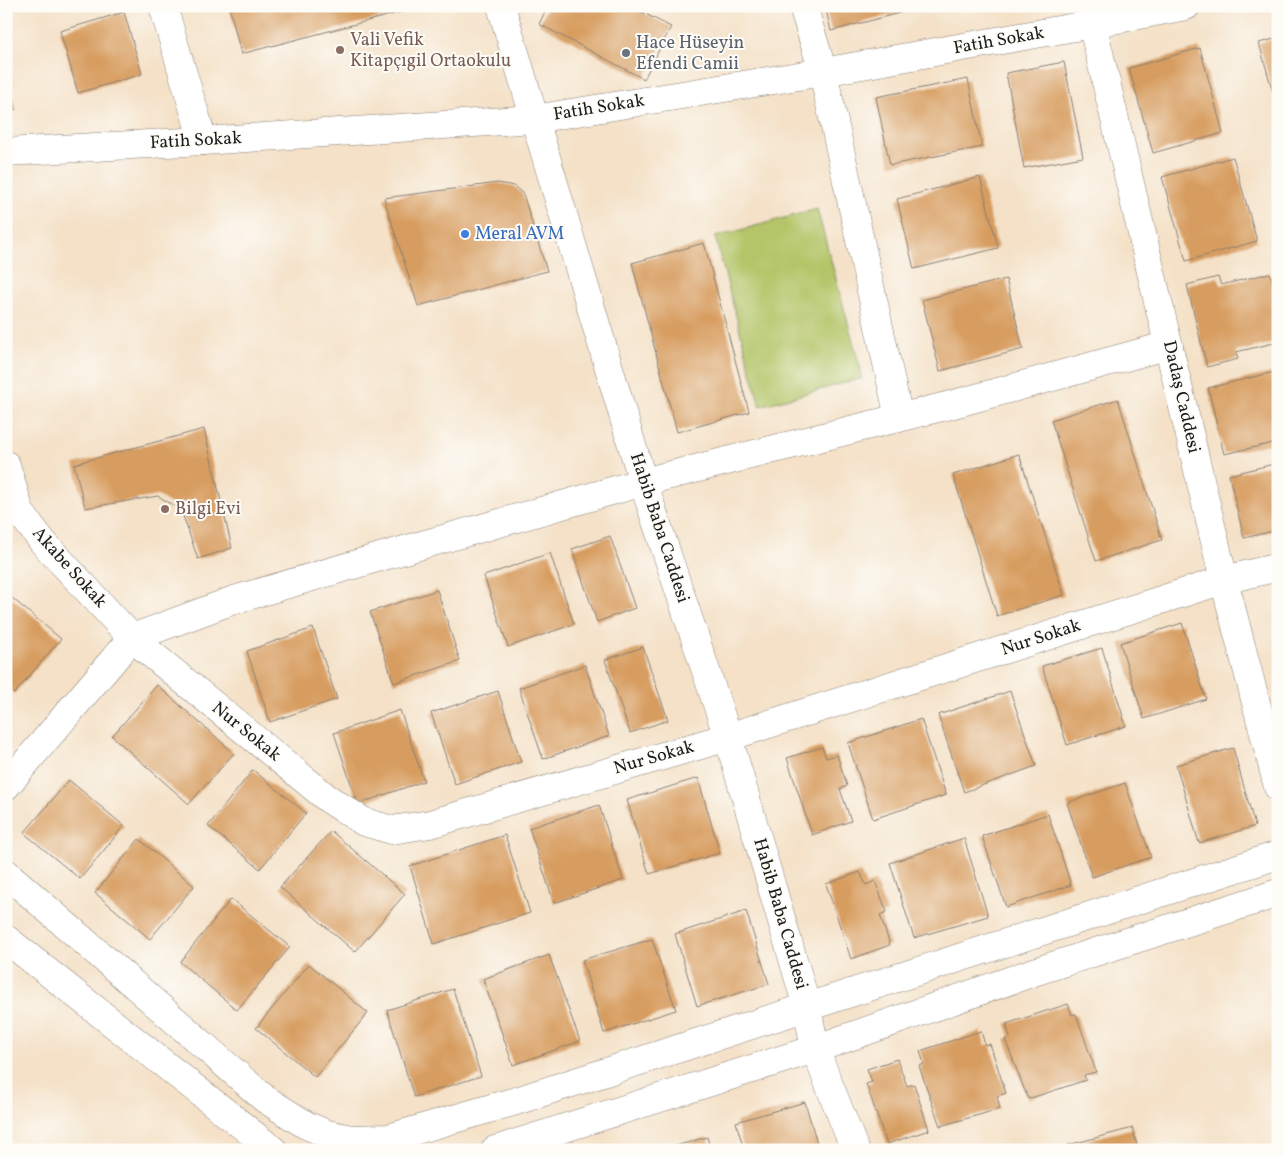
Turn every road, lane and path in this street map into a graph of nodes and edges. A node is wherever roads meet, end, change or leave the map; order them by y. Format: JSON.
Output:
{"nodes":[{"id":1,"x":163,"y":6,"type":"edge"},
{"id":2,"x":501,"y":6,"type":"edge"},
{"id":3,"x":803,"y":6,"type":"edge"},
{"id":4,"x":1186,"y":6,"type":"edge"},
{"id":5,"x":1090,"y":15,"type":"edge"},
{"id":6,"x":824,"y":72,"type":"junction"},
{"id":7,"x":534,"y":119,"type":"junction"},
{"id":8,"x":203,"y":140,"type":"junction"},
{"id":9,"x":6,"y":152,"type":"edge"},
{"id":10,"x":1169,"y":345,"type":"junction"},
{"id":11,"x":899,"y":418,"type":"junction"},
{"id":12,"x":6,"y":465,"type":"edge"},
{"id":13,"x":643,"y":482,"type":"junction"},
{"id":14,"x":1278,"y":567,"type":"edge"},
{"id":15,"x":1224,"y":580,"type":"junction"},
{"id":16,"x":132,"y":638,"type":"junction"},
{"id":17,"x":728,"y":737,"type":"junction"},
{"id":18,"x":6,"y":786,"type":"edge"},
{"id":19,"x":1278,"y":787,"type":"edge"},
{"id":20,"x":1278,"y":856,"type":"edge"},
{"id":21,"x":6,"y":873,"type":"edge"},
{"id":22,"x":1278,"y":893,"type":"edge"},
{"id":23,"x":6,"y":939,"type":"edge"},
{"id":24,"x":807,"y":1007,"type":"junction"},
{"id":25,"x":815,"y":1049,"type":"junction"},
{"id":26,"x":355,"y":1144,"type":"edge"},
{"id":27,"x":273,"y":1150,"type":"edge"},
{"id":28,"x":495,"y":1150,"type":"edge"},
{"id":29,"x":855,"y":1150,"type":"edge"}],
"edges":[{"from":1,"to":8,"type":"street"},
{"from":2,"to":7,"type":"street","name":"Habib Baba Caddesi"},
{"from":3,"to":6,"type":"street"},
{"from":4,"to":5,"type":"street","name":"Fatih Sokak"},
{"from":5,"to":6,"type":"street","name":"Fatih Sokak"},
{"from":5,"to":10,"type":"street","name":"Dadaş Caddesi"},
{"from":6,"to":7,"type":"street","name":"Fatih Sokak"},
{"from":6,"to":11,"type":"street"},
{"from":7,"to":8,"type":"street","name":"Fatih Sokak"},
{"from":7,"to":13,"type":"street","name":"Habib Baba Caddesi"},
{"from":8,"to":9,"type":"street","name":"Fatih Sokak"},
{"from":10,"to":11,"type":"street"},
{"from":10,"to":15,"type":"street","name":"Dadaş Caddesi"},
{"from":11,"to":13,"type":"street"},
{"from":12,"to":16,"type":"street","name":"Akabe Sokak"},
{"from":13,"to":16,"type":"street"},
{"from":13,"to":17,"type":"street","name":"Habib Baba Caddesi"},
{"from":14,"to":15,"type":"street","name":"Nur Sokak"},
{"from":15,"to":17,"type":"street","name":"Nur Sokak"},
{"from":15,"to":19,"type":"street","name":"Dadaş Caddesi"},
{"from":16,"to":17,"type":"street","name":"Nur Sokak"},
{"from":16,"to":18,"type":"street"},
{"from":17,"to":24,"type":"street","name":"Habib Baba Caddesi"},
{"from":20,"to":24,"type":"street"},
{"from":21,"to":26,"type":"street"},
{"from":22,"to":25,"type":"street"},
{"from":23,"to":27,"type":"street"},
{"from":24,"to":25,"type":"street","name":"Habib Baba Caddesi"},
{"from":24,"to":26,"type":"street"},
{"from":25,"to":28,"type":"street"},
{"from":25,"to":29,"type":"street","name":"Habib Baba Caddesi"}]}
